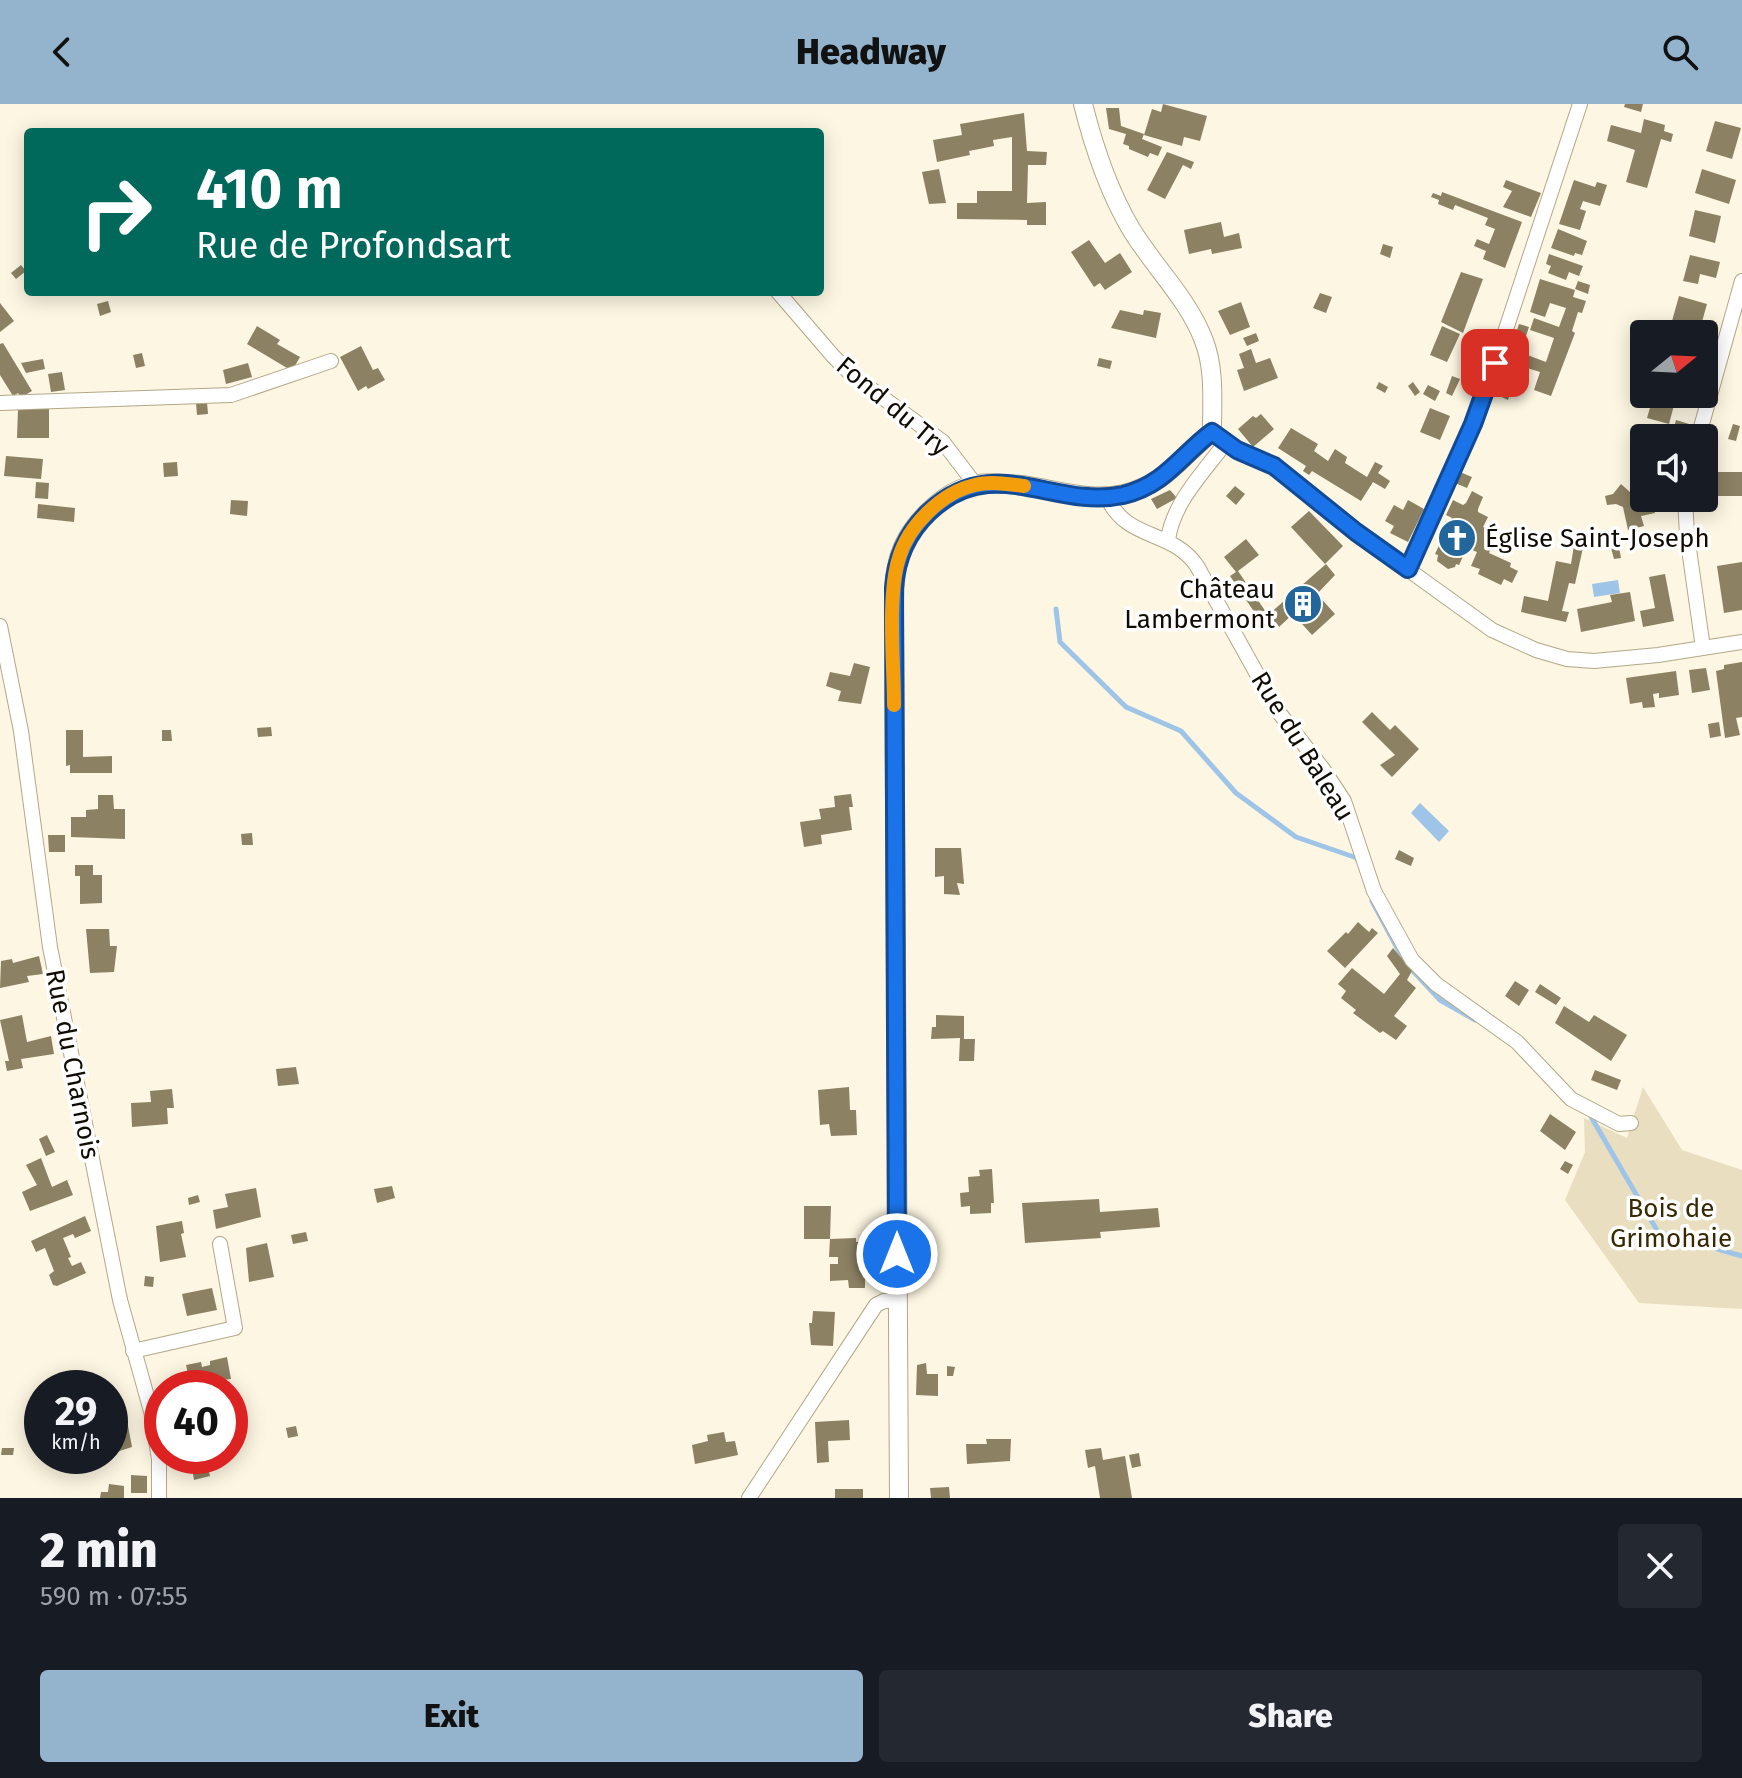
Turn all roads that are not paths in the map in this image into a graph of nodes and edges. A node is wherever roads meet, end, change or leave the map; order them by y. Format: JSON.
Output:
{"nodes":[{"id":1,"x":1083,"y":104,"type":"edge"},
{"id":2,"x":1580,"y":104,"type":"edge"},
{"id":3,"x":1742,"y":281,"type":"edge"},
{"id":4,"x":782,"y":296,"type":"edge"},
{"id":5,"x":331,"y":361,"type":"dead end"},
{"id":6,"x":0,"y":403,"type":"edge"},
{"id":7,"x":1702,"y":424,"type":"edge"},
{"id":8,"x":1219,"y":437,"type":"junction"},
{"id":9,"x":975,"y":484,"type":"junction"},
{"id":10,"x":1107,"y":497,"type":"junction"},
{"id":11,"x":1686,"y":512,"type":"edge"},
{"id":12,"x":1168,"y":540,"type":"junction"},
{"id":13,"x":1408,"y":569,"type":"junction"},
{"id":14,"x":0,"y":626,"type":"edge"},
{"id":15,"x":1742,"y":642,"type":"edge"},
{"id":16,"x":1703,"y":648,"type":"junction"},
{"id":17,"x":1631,"y":1123,"type":"dead end"},
{"id":18,"x":220,"y":1244,"type":"dead end"},
{"id":19,"x":898,"y":1300,"type":"junction"},
{"id":20,"x":133,"y":1351,"type":"junction"},
{"id":21,"x":159,"y":1498,"type":"edge"},
{"id":22,"x":749,"y":1498,"type":"edge"},
{"id":23,"x":899,"y":1498,"type":"edge"}],
"edges":[{"from":1,"to":8,"type":"street"},
{"from":2,"to":13,"type":"street"},
{"from":3,"to":7,"type":"street"},
{"from":4,"to":9,"type":"street","name":"Fond du Try"},
{"from":5,"to":6,"type":"street"},
{"from":8,"to":10,"type":"street"},
{"from":8,"to":12,"type":"street"},
{"from":8,"to":13,"type":"street"},
{"from":9,"to":10,"type":"street"},
{"from":9,"to":19,"type":"street"},
{"from":10,"to":12,"type":"street","name":"Rue du Baleau"},
{"from":11,"to":16,"type":"street"},
{"from":12,"to":17,"type":"street","name":"Rue du Baleau"},
{"from":13,"to":16,"type":"street"},
{"from":14,"to":20,"type":"street","name":"Rue du Charnois"},
{"from":15,"to":16,"type":"street"},
{"from":18,"to":20,"type":"street"},
{"from":19,"to":22,"type":"street"},
{"from":19,"to":23,"type":"street"},
{"from":20,"to":21,"type":"street","name":"Rue du Charnois"}]}
